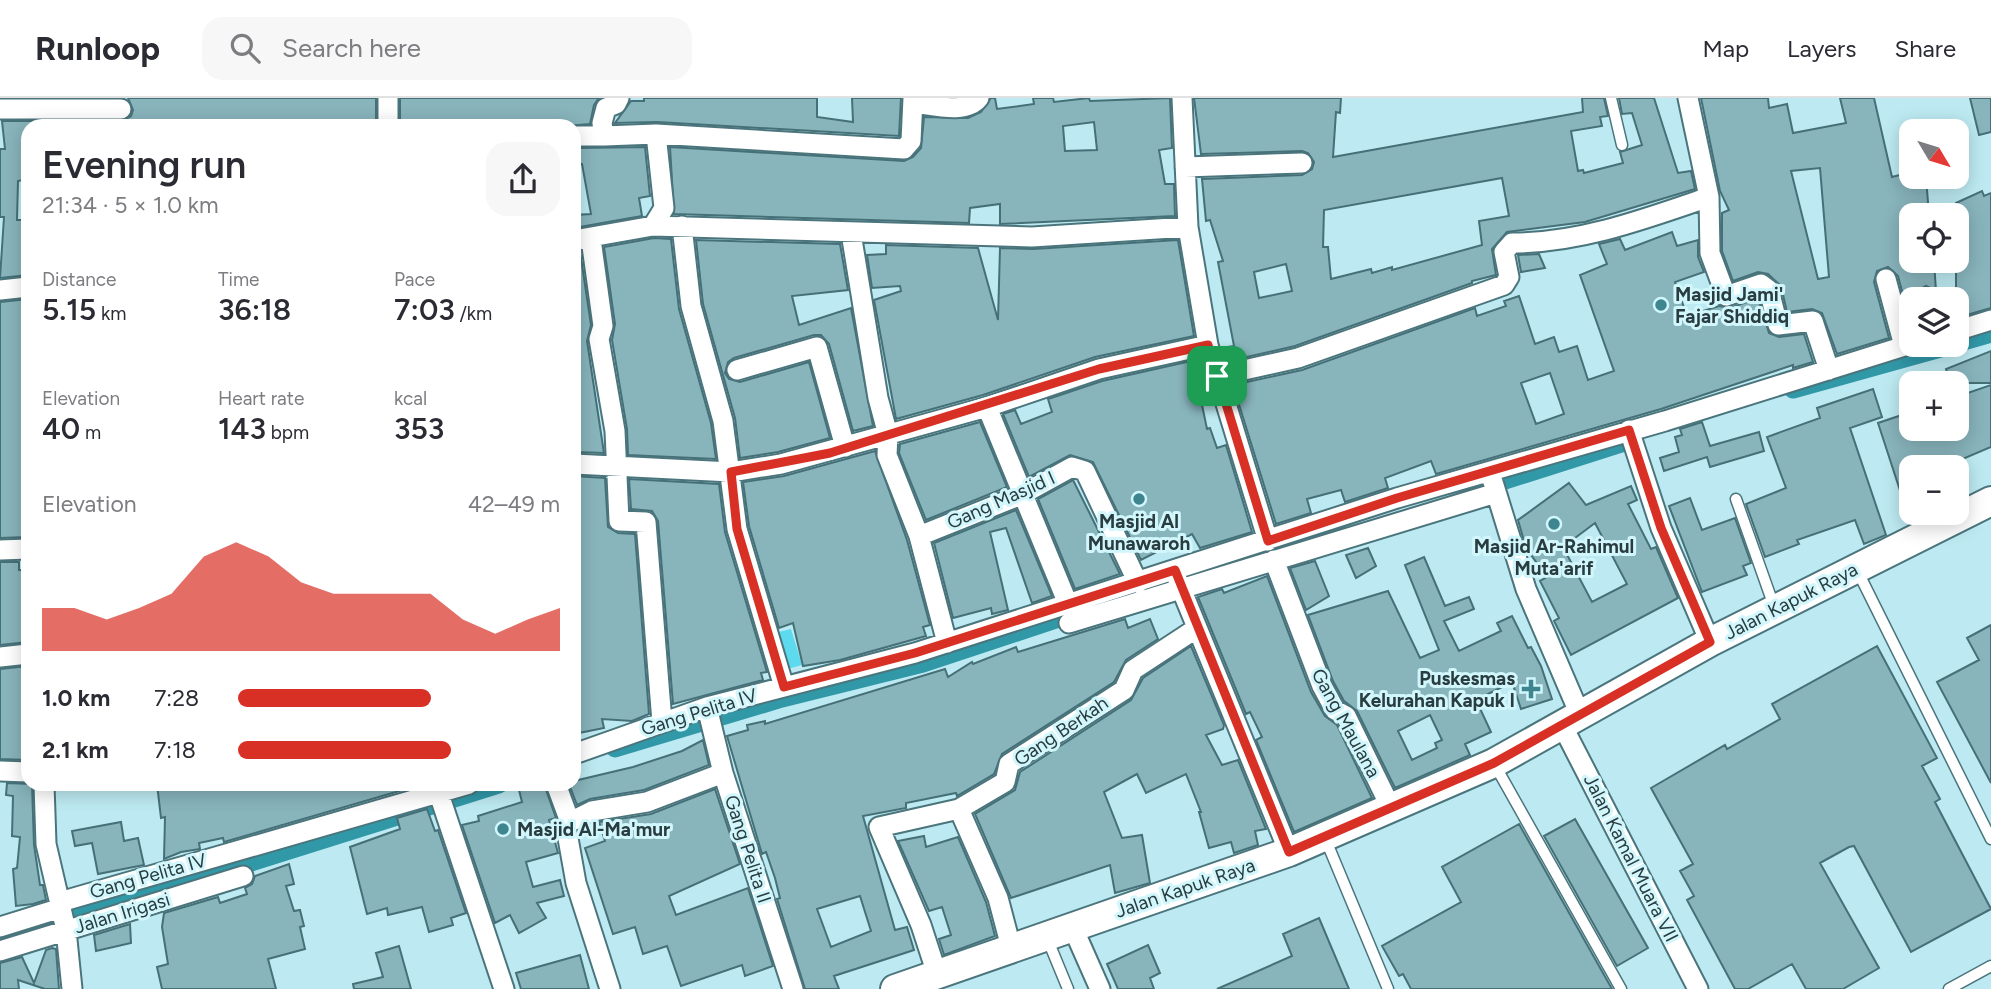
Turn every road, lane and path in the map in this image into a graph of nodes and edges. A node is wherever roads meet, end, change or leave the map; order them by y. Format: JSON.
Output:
{"nodes":[{"id":1,"x":388,"y":98,"type":"edge"},
{"id":2,"x":619,"y":98,"type":"edge"},
{"id":3,"x":979,"y":98,"type":"edge"},
{"id":4,"x":1182,"y":98,"type":"edge"},
{"id":5,"x":1611,"y":98,"type":"edge"},
{"id":6,"x":1688,"y":98,"type":"edge"},
{"id":7,"x":913,"y":101,"type":"edge"},
{"id":8,"x":0,"y":109,"type":"edge"},
{"id":9,"x":121,"y":111,"type":"edge"},
{"id":10,"x":388,"y":119,"type":"edge"},
{"id":11,"x":656,"y":134,"type":"junction"},
{"id":12,"x":581,"y":136,"type":"edge"},
{"id":13,"x":604,"y":136,"type":"junction"},
{"id":14,"x":1622,"y":145,"type":"dead end"},
{"id":15,"x":1301,"y":163,"type":"dead end"},
{"id":16,"x":1185,"y":167,"type":"junction"},
{"id":17,"x":1709,"y":197,"type":"junction"},
{"id":18,"x":653,"y":226,"type":"junction"},
{"id":19,"x":682,"y":226,"type":"junction"},
{"id":20,"x":1188,"y":227,"type":"junction"},
{"id":21,"x":851,"y":233,"type":"junction"},
{"id":22,"x":583,"y":239,"type":"edge"},
{"id":23,"x":1886,"y":279,"type":"dead end"},
{"id":24,"x":21,"y":287,"type":"edge"},
{"id":25,"x":0,"y":290,"type":"edge"},
{"id":26,"x":1899,"y":318,"type":"edge"},
{"id":27,"x":1991,"y":320,"type":"edge"},
{"id":28,"x":1969,"y":327,"type":"edge"},
{"id":29,"x":1208,"y":345,"type":"junction"},
{"id":30,"x":1899,"y":348,"type":"edge"},
{"id":31,"x":737,"y":370,"type":"dead end"},
{"id":32,"x":1829,"y":370,"type":"junction"},
{"id":33,"x":1217,"y":376,"type":"junction"},
{"id":34,"x":987,"y":407,"type":"junction"},
{"id":35,"x":888,"y":435,"type":"junction"},
{"id":36,"x":1631,"y":437,"type":"junction"},
{"id":37,"x":845,"y":447,"type":"junction"},
{"id":38,"x":581,"y":464,"type":"edge"},
{"id":39,"x":619,"y":467,"type":"junction"},
{"id":40,"x":731,"y":472,"type":"junction"},
{"id":41,"x":1493,"y":483,"type":"junction"},
{"id":42,"x":1021,"y":495,"type":"junction"},
{"id":43,"x":1736,"y":499,"type":"dead end"},
{"id":44,"x":1991,"y":501,"type":"edge"},
{"id":45,"x":919,"y":536,"type":"junction"},
{"id":46,"x":21,"y":549,"type":"edge"},
{"id":47,"x":0,"y":550,"type":"edge"},
{"id":48,"x":1272,"y":555,"type":"junction"},
{"id":49,"x":1857,"y":568,"type":"junction"},
{"id":50,"x":1178,"y":580,"type":"junction"},
{"id":51,"x":1138,"y":583,"type":"junction"},
{"id":52,"x":1775,"y":609,"type":"junction"},
{"id":53,"x":1069,"y":613,"type":"junction"},
{"id":54,"x":1197,"y":628,"type":"junction"},
{"id":55,"x":1710,"y":642,"type":"junction"},
{"id":56,"x":947,"y":643,"type":"junction"},
{"id":57,"x":21,"y":655,"type":"edge"},
{"id":58,"x":0,"y":657,"type":"edge"},
{"id":59,"x":784,"y":687,"type":"junction"},
{"id":60,"x":709,"y":716,"type":"junction"},
{"id":61,"x":662,"y":722,"type":"junction"},
{"id":62,"x":1572,"y":722,"type":"junction"},
{"id":63,"x":581,"y":751,"type":"edge"},
{"id":64,"x":1494,"y":763,"type":"junction"},
{"id":65,"x":0,"y":771,"type":"edge"},
{"id":66,"x":21,"y":772,"type":"edge"},
{"id":67,"x":723,"y":773,"type":"junction"},
{"id":68,"x":44,"y":791,"type":"edge"},
{"id":69,"x":448,"y":791,"type":"edge"},
{"id":70,"x":559,"y":791,"type":"edge"},
{"id":71,"x":407,"y":792,"type":"edge"},
{"id":72,"x":439,"y":794,"type":"junction"},
{"id":73,"x":1391,"y":808,"type":"junction"},
{"id":74,"x":959,"y":809,"type":"junction"},
{"id":75,"x":570,"y":822,"type":"junction"},
{"id":76,"x":1325,"y":837,"type":"junction"},
{"id":77,"x":1991,"y":839,"type":"edge"},
{"id":78,"x":737,"y":848,"type":"dead end"},
{"id":79,"x":1289,"y":852,"type":"junction"},
{"id":80,"x":243,"y":876,"type":"dead end"},
{"id":81,"x":63,"y":915,"type":"junction"},
{"id":82,"x":0,"y":927,"type":"edge"},
{"id":83,"x":1060,"y":932,"type":"junction"},
{"id":84,"x":0,"y":951,"type":"edge"},
{"id":85,"x":1012,"y":951,"type":"junction"},
{"id":86,"x":1991,"y":967,"type":"edge"},
{"id":87,"x":937,"y":974,"type":"junction"},
{"id":88,"x":72,"y":989,"type":"edge"},
{"id":89,"x":504,"y":989,"type":"edge"},
{"id":90,"x":610,"y":989,"type":"edge"},
{"id":91,"x":785,"y":989,"type":"edge"},
{"id":92,"x":793,"y":989,"type":"edge"},
{"id":93,"x":895,"y":989,"type":"edge"},
{"id":94,"x":1068,"y":989,"type":"edge"},
{"id":95,"x":1100,"y":989,"type":"edge"},
{"id":96,"x":1388,"y":989,"type":"edge"},
{"id":97,"x":1621,"y":989,"type":"edge"},
{"id":98,"x":1698,"y":989,"type":"edge"},
{"id":99,"x":1949,"y":989,"type":"edge"}],
"edges":[{"from":1,"to":10,"type":"street"},
{"from":2,"to":13,"type":"street"},
{"from":3,"to":7,"type":"street"},
{"from":4,"to":16,"type":"street","name":"Gang Maulana"},
{"from":5,"to":14,"type":"lane"},
{"from":6,"to":17,"type":"street"},
{"from":7,"to":11,"type":"street"},
{"from":8,"to":9,"type":"street"},
{"from":11,"to":13,"type":"street"},
{"from":11,"to":18,"type":"street"},
{"from":12,"to":13,"type":"street"},
{"from":15,"to":16,"type":"street"},
{"from":16,"to":20,"type":"street","name":"Gang Maulana"},
{"from":17,"to":32,"type":"street"},
{"from":17,"to":33,"type":"street"},
{"from":18,"to":19,"type":"street"},
{"from":18,"to":22,"type":"street"},
{"from":19,"to":21,"type":"street"},
{"from":19,"to":40,"type":"street"},
{"from":20,"to":21,"type":"street"},
{"from":20,"to":29,"type":"street","name":"Gang Maulana"},
{"from":21,"to":35,"type":"street"},
{"from":22,"to":39,"type":"street"},
{"from":23,"to":26,"type":"street"},
{"from":24,"to":25,"type":"street"},
{"from":27,"to":28,"type":"street"},
{"from":29,"to":33,"type":"street","name":"Gang Maulana"},
{"from":29,"to":34,"type":"street"},
{"from":30,"to":32,"type":"street"},
{"from":31,"to":37,"type":"street"},
{"from":32,"to":36,"type":"street"},
{"from":33,"to":48,"type":"street","name":"Gang Maulana"},
{"from":34,"to":35,"type":"street"},
{"from":34,"to":42,"type":"street"},
{"from":35,"to":37,"type":"street"},
{"from":35,"to":45,"type":"street"},
{"from":36,"to":41,"type":"street"},
{"from":36,"to":55,"type":"street"},
{"from":37,"to":40,"type":"street"},
{"from":38,"to":39,"type":"street"},
{"from":39,"to":40,"type":"street"},
{"from":39,"to":61,"type":"street"},
{"from":40,"to":59,"type":"street"},
{"from":41,"to":48,"type":"street"},
{"from":41,"to":62,"type":"street","name":"Jalan Kamal Muara VII"},
{"from":42,"to":45,"type":"street","name":"Gang Masjid I"},
{"from":42,"to":51,"type":"street","name":"Gang Masjid I"},
{"from":42,"to":53,"type":"street"},
{"from":43,"to":52,"type":"lane"},
{"from":44,"to":49,"type":"main road","name":"Jalan Kapuk Raya"},
{"from":45,"to":56,"type":"street"},
{"from":46,"to":47,"type":"street"},
{"from":48,"to":50,"type":"street"},
{"from":48,"to":73,"type":"street","name":"Gang Maulana"},
{"from":49,"to":52,"type":"main road","name":"Jalan Kapuk Raya"},
{"from":49,"to":77,"type":"lane"},
{"from":50,"to":51,"type":"street","name":"Gang Pelita IV"},
{"from":50,"to":53,"type":"street"},
{"from":50,"to":54,"type":"street"},
{"from":51,"to":53,"type":"street","name":"Gang Pelita IV"},
{"from":52,"to":55,"type":"main road","name":"Jalan Kapuk Raya"},
{"from":53,"to":56,"type":"street","name":"Gang Pelita IV"},
{"from":54,"to":74,"type":"street","name":"Gang Berkah"},
{"from":54,"to":79,"type":"street"},
{"from":55,"to":62,"type":"main road","name":"Jalan Kapuk Raya"},
{"from":56,"to":59,"type":"street","name":"Gang Pelita IV"},
{"from":57,"to":58,"type":"street"},
{"from":59,"to":60,"type":"street","name":"Gang Pelita IV"},
{"from":60,"to":61,"type":"street","name":"Gang Pelita IV"},
{"from":60,"to":67,"type":"street","name":"Gang Pelita II"},
{"from":61,"to":63,"type":"street","name":"Gang Pelita IV"},
{"from":62,"to":64,"type":"main road","name":"Jalan Kapuk Raya"},
{"from":62,"to":98,"type":"street","name":"Jalan Kamal Muara VII"},
{"from":64,"to":73,"type":"main road","name":"Jalan Kapuk Raya"},
{"from":64,"to":97,"type":"lane"},
{"from":65,"to":66,"type":"street"},
{"from":67,"to":75,"type":"street"},
{"from":67,"to":92,"type":"street","name":"Gang Pelita II"},
{"from":68,"to":81,"type":"street"},
{"from":69,"to":72,"type":"street","name":"Gang Pelita IV"},
{"from":70,"to":75,"type":"street"},
{"from":71,"to":72,"type":"street","name":"Gang Pelita IV"},
{"from":71,"to":81,"type":"street","name":"Gang Pelita IV"},
{"from":72,"to":89,"type":"street"},
{"from":73,"to":76,"type":"main road","name":"Jalan Kapuk Raya"},
{"from":74,"to":85,"type":"street"},
{"from":74,"to":87,"type":"street","name":"Gang Berkah"},
{"from":75,"to":90,"type":"street"},
{"from":76,"to":79,"type":"main road","name":"Jalan Kapuk Raya"},
{"from":76,"to":96,"type":"lane"},
{"from":78,"to":91,"type":"lane"},
{"from":79,"to":83,"type":"main road","name":"Jalan Kapuk Raya"},
{"from":80,"to":81,"type":"street","name":"Jalan Irigasi"},
{"from":81,"to":82,"type":"street","name":"Jalan Irigasi"},
{"from":81,"to":84,"type":"street","name":"Jalan Irigasi"},
{"from":81,"to":88,"type":"street"},
{"from":83,"to":85,"type":"main road","name":"Jalan Kapuk Raya"},
{"from":83,"to":94,"type":"lane"},
{"from":83,"to":95,"type":"street"},
{"from":85,"to":87,"type":"main road","name":"Jalan Kapuk Raya"},
{"from":86,"to":99,"type":"lane"},
{"from":87,"to":93,"type":"main road","name":"Jalan Kapuk Raya"}]}
